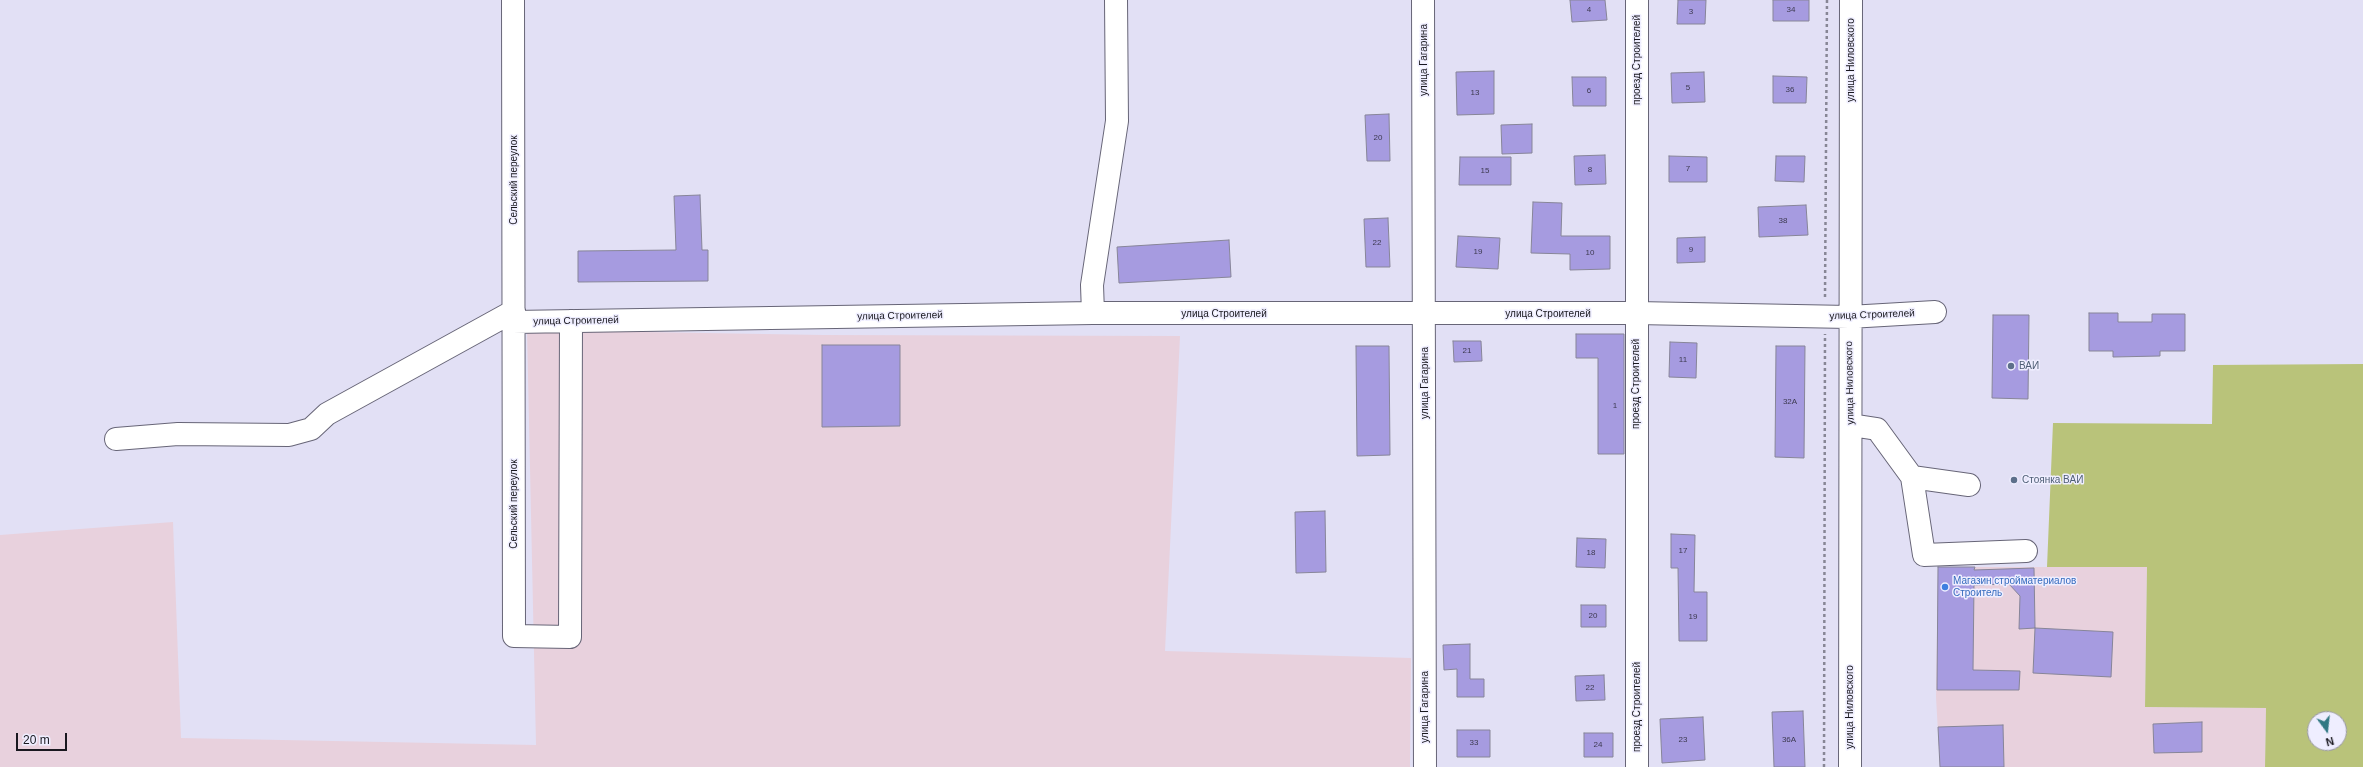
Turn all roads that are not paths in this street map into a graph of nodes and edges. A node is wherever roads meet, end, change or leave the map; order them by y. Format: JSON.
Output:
{"nodes":[{"id":1,"x":513,"y":0,"type":"edge"},
{"id":2,"x":1116,"y":0,"type":"edge"},
{"id":3,"x":1424,"y":0,"type":"edge"},
{"id":4,"x":1637,"y":0,"type":"edge"},
{"id":5,"x":1851,"y":0,"type":"edge"},
{"id":6,"x":1935,"y":312,"type":"dead end"},
{"id":7,"x":1093,"y":313,"type":"junction"},
{"id":8,"x":1636,"y":313,"type":"junction"},
{"id":9,"x":1425,"y":315,"type":"junction"},
{"id":10,"x":514,"y":316,"type":"junction"},
{"id":11,"x":1849,"y":317,"type":"junction"},
{"id":12,"x":570,"y":321,"type":"junction"},
{"id":13,"x":1851,"y":425,"type":"junction"},
{"id":14,"x":116,"y":439,"type":"dead end"},
{"id":15,"x":1912,"y":477,"type":"junction"},
{"id":16,"x":1969,"y":485,"type":"dead end"},
{"id":17,"x":2026,"y":551,"type":"dead end"},
{"id":18,"x":1425,"y":767,"type":"edge"},
{"id":19,"x":1637,"y":767,"type":"edge"},
{"id":20,"x":1850,"y":767,"type":"edge"}],
"edges":[{"from":1,"to":10,"type":"street","name":"Сельский переулок"},
{"from":2,"to":7,"type":"street"},
{"from":3,"to":9,"type":"street","name":"улица Гагарина"},
{"from":4,"to":8,"type":"street","name":"проезд Строителей"},
{"from":5,"to":11,"type":"street","name":"улица Ниловского"},
{"from":6,"to":11,"type":"street","name":"улица Строителей"},
{"from":7,"to":9,"type":"street","name":"улица Строителей"},
{"from":7,"to":12,"type":"street","name":"улица Строителей"},
{"from":8,"to":9,"type":"street","name":"улица Строителей"},
{"from":8,"to":11,"type":"street","name":"улица Строителей"},
{"from":8,"to":19,"type":"street","name":"проезд Строителей"},
{"from":9,"to":18,"type":"street","name":"улица Гагарина"},
{"from":10,"to":12,"type":"street","name":"улица Строителей"},
{"from":10,"to":12,"type":"street","name":"Сельский переулок"},
{"from":10,"to":14,"type":"street"},
{"from":11,"to":13,"type":"street","name":"улица Ниловского"},
{"from":13,"to":15,"type":"street"},
{"from":13,"to":20,"type":"street","name":"улица Ниловского"},
{"from":15,"to":16,"type":"street"},
{"from":15,"to":17,"type":"street"}]}
